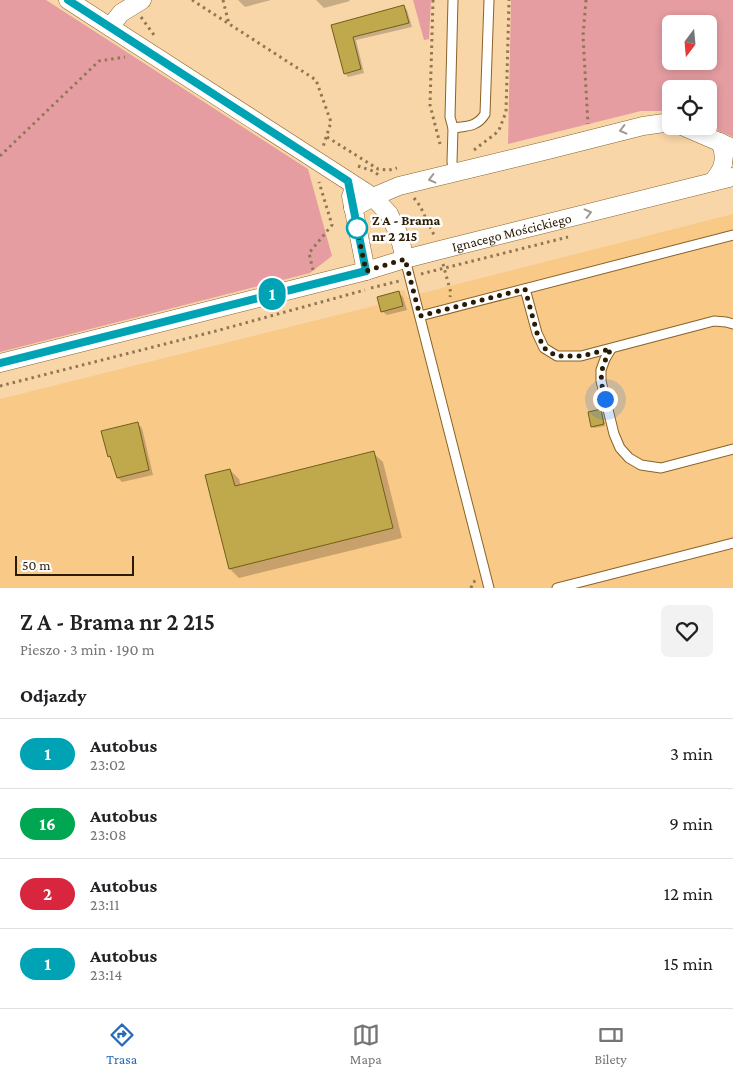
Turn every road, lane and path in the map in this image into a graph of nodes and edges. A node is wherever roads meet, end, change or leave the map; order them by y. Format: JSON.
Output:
{"nodes":[{"id":1,"x":68,"y":0,"type":"edge"},
{"id":2,"x":142,"y":0,"type":"edge"},
{"id":3,"x":192,"y":0,"type":"edge"},
{"id":4,"x":223,"y":0,"type":"edge"},
{"id":5,"x":433,"y":0,"type":"edge"},
{"id":6,"x":453,"y":0,"type":"edge"},
{"id":7,"x":489,"y":0,"type":"edge"},
{"id":8,"x":586,"y":0,"type":"edge"},
{"id":9,"x":229,"y":24,"type":"junction"},
{"id":10,"x":110,"y":27,"type":"junction"},
{"id":11,"x":133,"y":56,"type":"dead end"},
{"id":12,"x":662,"y":124,"type":"edge"},
{"id":13,"x":453,"y":128,"type":"junction"},
{"id":14,"x":703,"y":135,"type":"edge"},
{"id":15,"x":588,"y":140,"type":"junction"},
{"id":16,"x":726,"y":145,"type":"edge"},
{"id":17,"x":440,"y":147,"type":"dead end"},
{"id":18,"x":322,"y":152,"type":"dead end"},
{"id":19,"x":0,"y":156,"type":"edge"},
{"id":20,"x":454,"y":173,"type":"junction"},
{"id":21,"x":733,"y":177,"type":"edge"},
{"id":22,"x":348,"y":181,"type":"junction"},
{"id":23,"x":712,"y":182,"type":"junction"},
{"id":24,"x":373,"y":197,"type":"junction"},
{"id":25,"x":353,"y":208,"type":"junction"},
{"id":26,"x":733,"y":235,"type":"edge"},
{"id":27,"x":570,"y":236,"type":"dead end"},
{"id":28,"x":405,"y":259,"type":"junction"},
{"id":29,"x":366,"y":271,"type":"junction"},
{"id":30,"x":409,"y":278,"type":"junction"},
{"id":31,"x":525,"y":289,"type":"junction"},
{"id":32,"x":420,"y":316,"type":"junction"},
{"id":33,"x":733,"y":324,"type":"edge"},
{"id":34,"x":611,"y":349,"type":"junction"},
{"id":35,"x":0,"y":363,"type":"edge"},
{"id":36,"x":0,"y":386,"type":"edge"},
{"id":37,"x":733,"y":449,"type":"edge"},
{"id":38,"x":733,"y":543,"type":"edge"},
{"id":39,"x":473,"y":582,"type":"dead end"},
{"id":40,"x":471,"y":588,"type":"edge"},
{"id":41,"x":489,"y":588,"type":"edge"},
{"id":42,"x":557,"y":588,"type":"edge"}],
"edges":[{"from":1,"to":10,"type":"street"},
{"from":2,"to":10,"type":"street"},
{"from":3,"to":9,"type":"path"},
{"from":4,"to":9,"type":"path"},
{"from":5,"to":17,"type":"path"},
{"from":6,"to":13,"type":"lane"},
{"from":7,"to":13,"type":"lane"},
{"from":8,"to":15,"type":"path"},
{"from":9,"to":18,"type":"path"},
{"from":10,"to":22,"type":"street"},
{"from":11,"to":19,"type":"path"},
{"from":12,"to":15,"type":"street","one_way":true},
{"from":13,"to":20,"type":"lane"},
{"from":14,"to":16,"type":"street"},
{"from":15,"to":20,"type":"street"},
{"from":16,"to":23,"type":"street"},
{"from":20,"to":24,"type":"street","one_way":true},
{"from":21,"to":23,"type":"street","name":"Ignacego Mościckiego"},
{"from":22,"to":24,"type":"street"},
{"from":22,"to":25,"type":"street"},
{"from":28,"to":23,"type":"street","name":"Ignacego Mościckiego","one_way":true},
{"from":24,"to":25,"type":"street"},
{"from":24,"to":28,"type":"street"},
{"from":25,"to":29,"type":"street"},
{"from":26,"to":31,"type":"lane"},
{"from":27,"to":30,"type":"path"},
{"from":28,"to":29,"type":"street","name":"Ignacego Mościckiego"},
{"from":28,"to":30,"type":"lane"},
{"from":29,"to":35,"type":"street","name":"Ignacego Mościckiego"},
{"from":30,"to":32,"type":"lane"},
{"from":30,"to":36,"type":"path"},
{"from":31,"to":32,"type":"lane"},
{"from":31,"to":34,"type":"lane"},
{"from":32,"to":41,"type":"lane"},
{"from":33,"to":34,"type":"lane"},
{"from":34,"to":37,"type":"lane"},
{"from":38,"to":42,"type":"lane"},
{"from":39,"to":40,"type":"path"}]}
